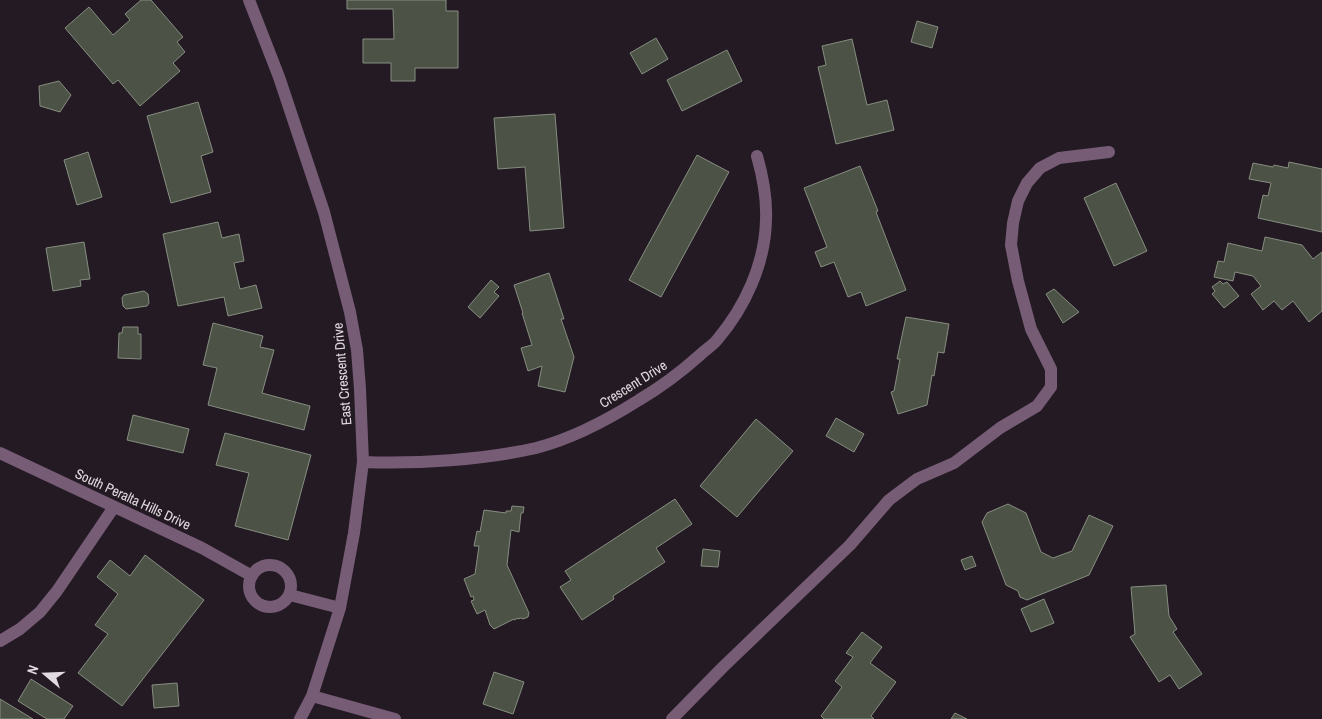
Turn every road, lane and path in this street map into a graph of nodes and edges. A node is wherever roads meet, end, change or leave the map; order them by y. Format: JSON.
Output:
{"nodes":[{"id":1,"x":249,"y":0,"type":"edge"},
{"id":2,"x":1109,"y":152,"type":"dead end"},
{"id":3,"x":757,"y":156,"type":"dead end"},
{"id":4,"x":0,"y":453,"type":"edge"},
{"id":5,"x":363,"y":462,"type":"junction"},
{"id":6,"x":114,"y":507,"type":"junction"},
{"id":7,"x":252,"y":576,"type":"junction"},
{"id":8,"x":290,"y":595,"type":"junction"},
{"id":9,"x":340,"y":608,"type":"junction"},
{"id":10,"x":0,"y":641,"type":"edge"},
{"id":11,"x":312,"y":696,"type":"junction"},
{"id":12,"x":300,"y":719,"type":"edge"},
{"id":13,"x":395,"y":719,"type":"edge"},
{"id":14,"x":672,"y":719,"type":"edge"}],
"edges":[{"from":1,"to":5,"type":"street","name":"East Crescent Drive"},
{"from":2,"to":14,"type":"street"},
{"from":3,"to":5,"type":"street","name":"Crescent Drive"},
{"from":4,"to":6,"type":"street","name":"South Peralta Hills Drive"},
{"from":5,"to":9,"type":"street","name":"East Crescent Drive"},
{"from":6,"to":7,"type":"street","name":"South Peralta Hills Drive"},
{"from":6,"to":10,"type":"street"},
{"from":7,"to":8,"type":"street"},
{"from":7,"to":8,"type":"street"},
{"from":8,"to":9,"type":"street"},
{"from":9,"to":11,"type":"street","name":"East Crescent Drive"},
{"from":11,"to":12,"type":"street","name":"East Crescent Drive"},
{"from":11,"to":13,"type":"street"}]}
